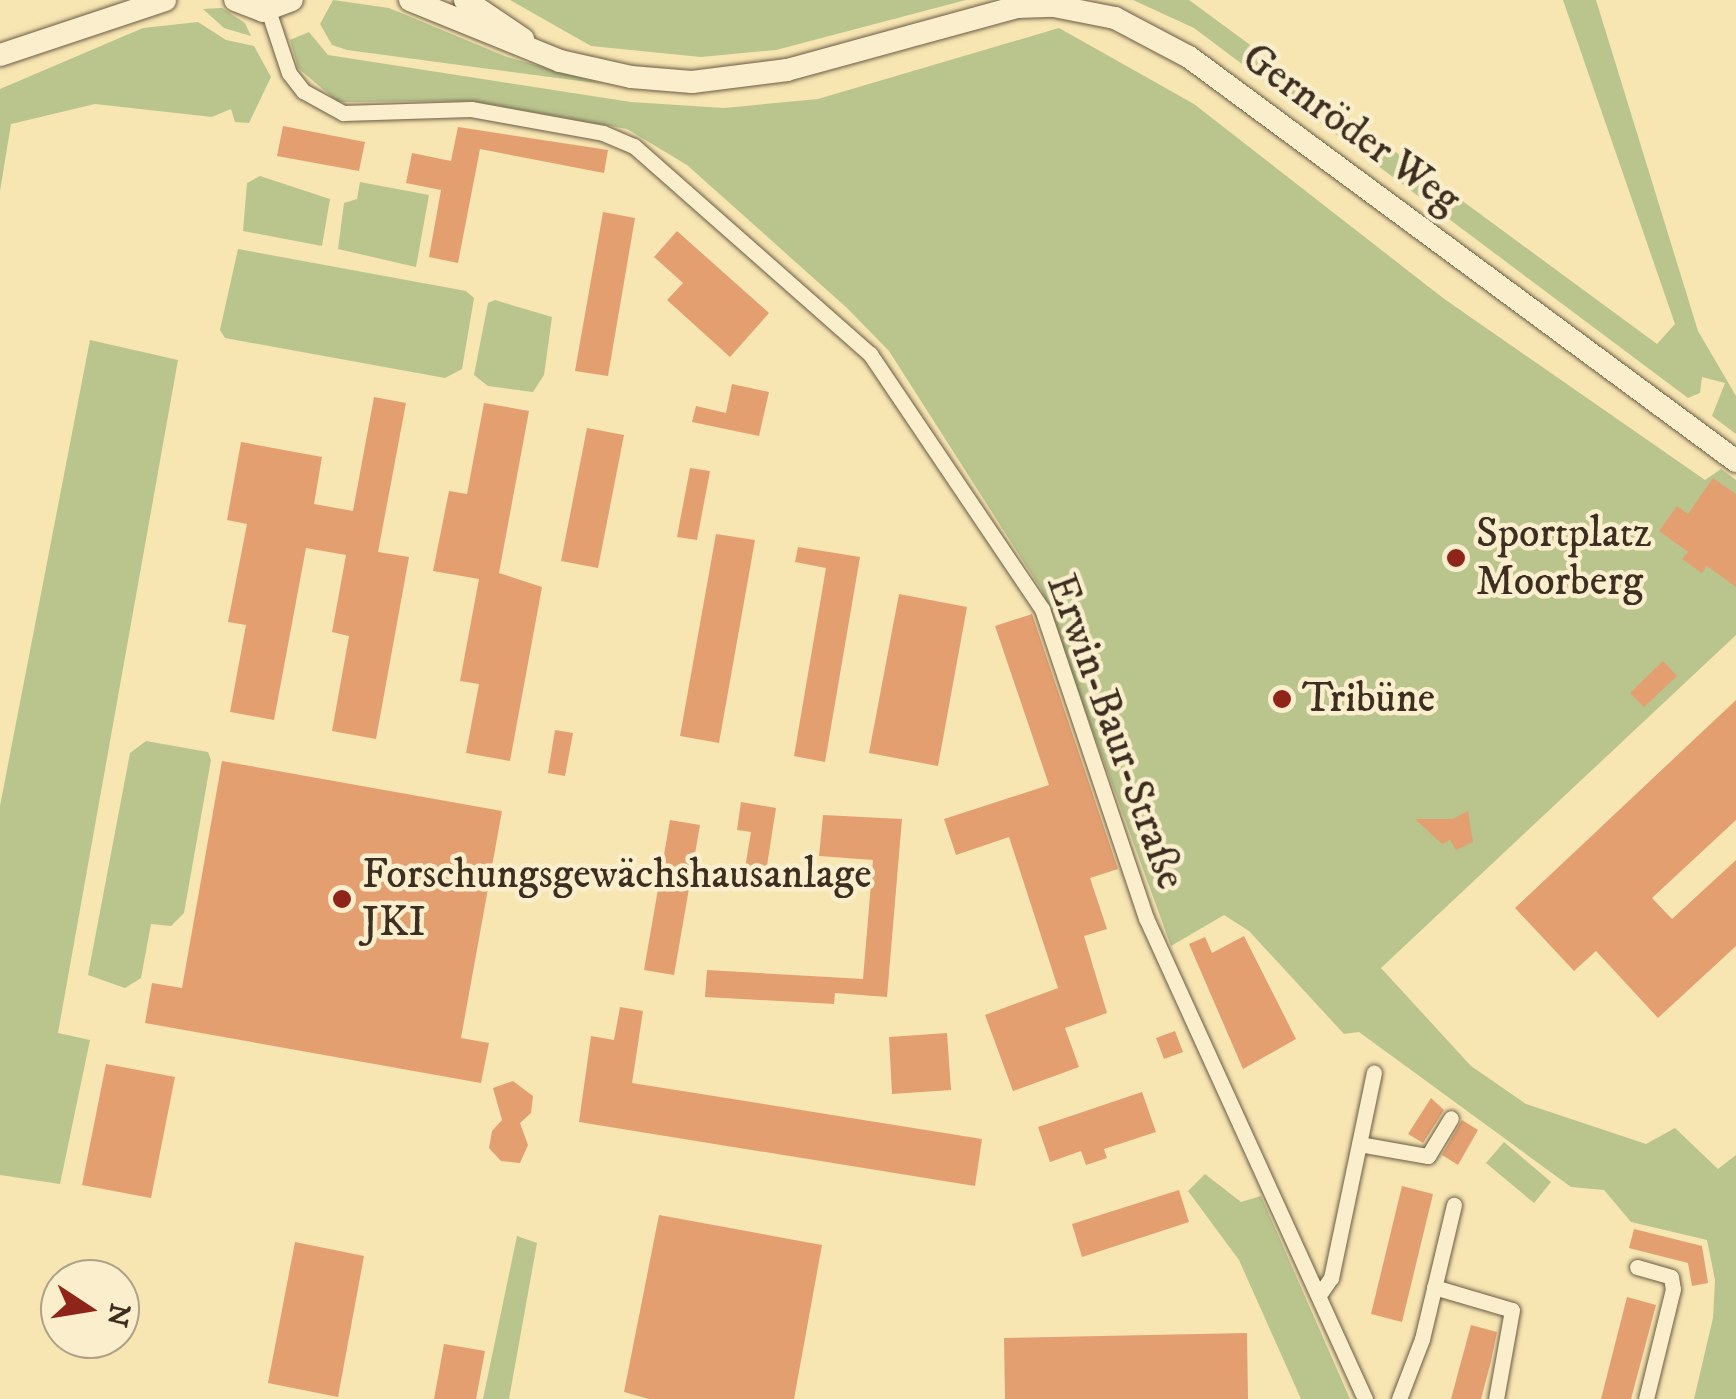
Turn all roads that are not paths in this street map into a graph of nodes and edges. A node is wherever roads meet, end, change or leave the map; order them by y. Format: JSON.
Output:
{"nodes":[{"id":1,"x":165,"y":0,"type":"edge"},
{"id":2,"x":235,"y":0,"type":"edge"},
{"id":3,"x":292,"y":0,"type":"edge"},
{"id":4,"x":410,"y":0,"type":"edge"},
{"id":5,"x":465,"y":0,"type":"edge"},
{"id":6,"x":268,"y":10,"type":"junction"},
{"id":7,"x":0,"y":54,"type":"edge"},
{"id":8,"x":540,"y":54,"type":"junction"},
{"id":9,"x":1736,"y":461,"type":"edge"},
{"id":10,"x":1374,"y":1072,"type":"dead end"},
{"id":11,"x":1451,"y":1118,"type":"dead end"},
{"id":12,"x":1359,"y":1144,"type":"junction"},
{"id":13,"x":1454,"y":1205,"type":"dead end"},
{"id":14,"x":1637,"y":1268,"type":"dead end"},
{"id":15,"x":1434,"y":1287,"type":"junction"},
{"id":16,"x":1318,"y":1295,"type":"junction"},
{"id":17,"x":1365,"y":1399,"type":"edge"},
{"id":18,"x":1399,"y":1399,"type":"edge"},
{"id":19,"x":1496,"y":1399,"type":"edge"},
{"id":20,"x":1646,"y":1399,"type":"edge"}],
"edges":[{"from":1,"to":7,"type":"main road"},
{"from":2,"to":6,"type":"main road"},
{"from":3,"to":6,"type":"main road"},
{"from":4,"to":8,"type":"main road","name":"Gernröder Weg"},
{"from":5,"to":8,"type":"main road"},
{"from":6,"to":16,"type":"street","name":"Erwin-Baur-Straße"},
{"from":8,"to":9,"type":"main road","name":"Gernröder Weg"},
{"from":10,"to":12,"type":"street"},
{"from":11,"to":12,"type":"street"},
{"from":12,"to":16,"type":"street"},
{"from":13,"to":15,"type":"street"},
{"from":14,"to":20,"type":"street"},
{"from":15,"to":18,"type":"street"},
{"from":15,"to":19,"type":"street"},
{"from":16,"to":17,"type":"street","name":"Erwin-Baur-Straße"}]}
